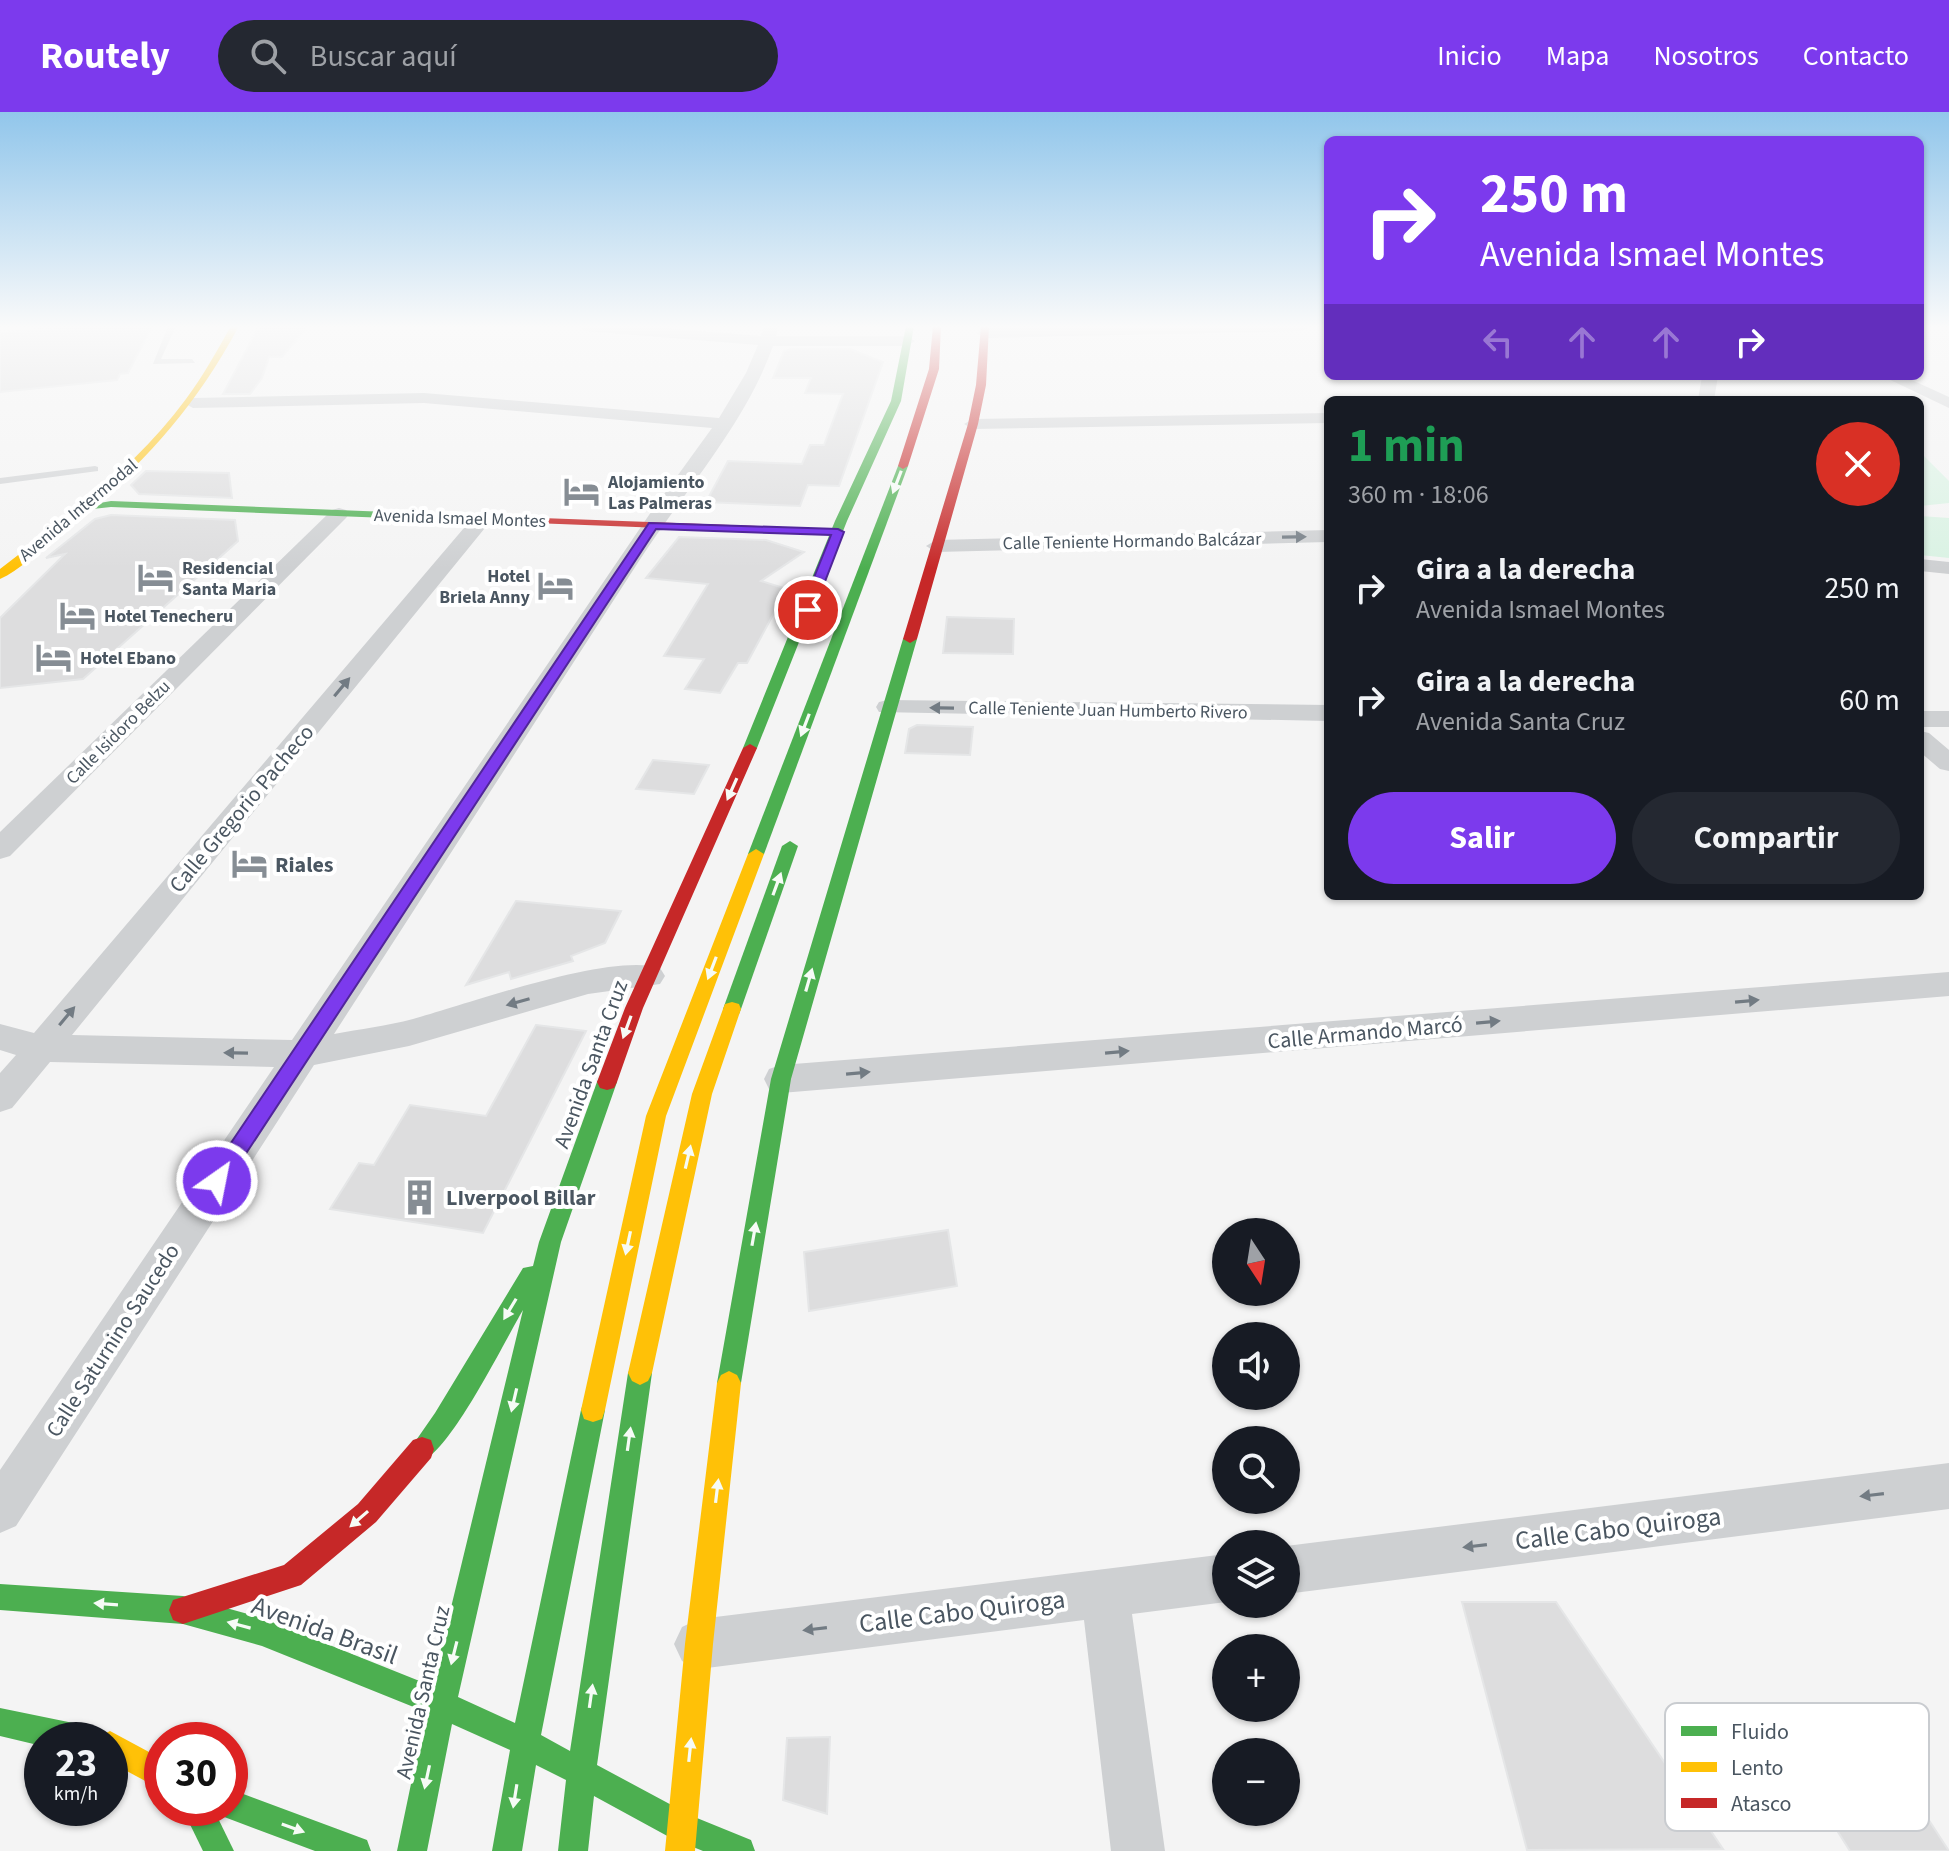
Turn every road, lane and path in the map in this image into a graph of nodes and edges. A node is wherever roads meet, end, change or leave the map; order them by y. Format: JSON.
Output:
{"nodes":[{"id":1,"x":189,"y":407,"type":"edge"},
{"id":2,"x":529,"y":407,"type":"edge"},
{"id":3,"x":732,"y":407,"type":"edge"},
{"id":4,"x":893,"y":407,"type":"edge"},
{"id":5,"x":922,"y":407,"type":"edge"},
{"id":6,"x":940,"y":407,"type":"edge"},
{"id":7,"x":976,"y":407,"type":"edge"},
{"id":8,"x":939,"y":412,"type":"dead end"},
{"id":9,"x":1324,"y":418,"type":"edge"},
{"id":10,"x":723,"y":424,"type":"junction"},
{"id":11,"x":973,"y":424,"type":"junction"},
{"id":12,"x":931,"y":440,"type":"dead end"},
{"id":13,"x":100,"y":464,"type":"joint"},
{"id":14,"x":0,"y":481,"type":"edge"},
{"id":15,"x":103,"y":491,"type":"junction"},
{"id":16,"x":68,"y":492,"type":"dead end"},
{"id":17,"x":83,"y":507,"type":"junction"},
{"id":18,"x":339,"y":514,"type":"junction"},
{"id":19,"x":482,"y":519,"type":"junction"},
{"id":20,"x":656,"y":520,"type":"junction"},
{"id":21,"x":902,"y":523,"type":"dead end"},
{"id":22,"x":840,"y":527,"type":"junction"},
{"id":23,"x":1324,"y":536,"type":"edge"},
{"id":24,"x":936,"y":546,"type":"junction"},
{"id":25,"x":1924,"y":565,"type":"edge"},
{"id":26,"x":1949,"y":568,"type":"edge"},
{"id":27,"x":0,"y":575,"type":"edge"},
{"id":28,"x":888,"y":707,"type":"junction"},
{"id":29,"x":1324,"y":713,"type":"edge"},
{"id":30,"x":1924,"y":719,"type":"edge"},
{"id":31,"x":1949,"y":719,"type":"edge"},
{"id":32,"x":1924,"y":742,"type":"edge"},
{"id":33,"x":1949,"y":763,"type":"edge"},
{"id":34,"x":795,"y":833,"type":"dead end"},
{"id":35,"x":0,"y":849,"type":"edge"},
{"id":36,"x":649,"y":976,"type":"junction"},
{"id":37,"x":1949,"y":984,"type":"edge"},
{"id":38,"x":0,"y":1037,"type":"edge"},
{"id":39,"x":41,"y":1048,"type":"junction"},
{"id":40,"x":300,"y":1054,"type":"junction"},
{"id":41,"x":781,"y":1079,"type":"junction"},
{"id":42,"x":0,"y":1098,"type":"edge"},
{"id":43,"x":550,"y":1242,"type":"junction"},
{"id":44,"x":1949,"y":1486,"type":"edge"},
{"id":45,"x":0,"y":1510,"type":"edge"},
{"id":46,"x":1300,"y":1568,"type":"edge"},
{"id":47,"x":1212,"y":1580,"type":"edge"},
{"id":48,"x":1105,"y":1593,"type":"junction"},
{"id":49,"x":0,"y":1597,"type":"edge"},
{"id":50,"x":183,"y":1610,"type":"junction"},
{"id":51,"x":699,"y":1644,"type":"junction"},
{"id":52,"x":442,"y":1704,"type":"junction"},
{"id":53,"x":0,"y":1722,"type":"edge"},
{"id":54,"x":24,"y":1727,"type":"edge"},
{"id":55,"x":524,"y":1742,"type":"junction"},
{"id":56,"x":581,"y":1774,"type":"junction"},
{"id":57,"x":248,"y":1811,"type":"edge"},
{"id":58,"x":206,"y":1826,"type":"edge"},
{"id":59,"x":682,"y":1827,"type":"junction"},
{"id":60,"x":219,"y":1851,"type":"edge"},
{"id":61,"x":356,"y":1851,"type":"edge"},
{"id":62,"x":412,"y":1851,"type":"edge"},
{"id":63,"x":507,"y":1851,"type":"edge"},
{"id":64,"x":573,"y":1851,"type":"edge"},
{"id":65,"x":680,"y":1851,"type":"edge"},
{"id":66,"x":740,"y":1851,"type":"edge"},
{"id":67,"x":1138,"y":1851,"type":"edge"}],
"edges":[{"from":1,"to":15,"type":"main road","name":"Avenida Intermodal"},
{"from":2,"to":10,"type":"street"},
{"from":3,"to":10,"type":"street","name":"Calle Saturnino Saucedo"},
{"from":4,"to":22,"type":"main road","name":"Avenida Santa Cruz"},
{"from":5,"to":55,"type":"main road","one_way":true},
{"from":6,"to":8,"type":"main road"},
{"from":7,"to":11,"type":"main road"},
{"from":9,"to":11,"type":"street"},
{"from":10,"to":20,"type":"street","name":"Calle Saturnino Saucedo"},
{"from":11,"to":24,"type":"main road"},
{"from":12,"to":21,"type":"main road"},
{"from":13,"to":14,"type":"lane"},
{"from":13,"to":16,"type":"main road","name":"Avenida Intermodal"},
{"from":15,"to":17,"type":"main road","name":"Avenida Intermodal"},
{"from":15,"to":20,"type":"main road","name":"Avenida Ismael Montes"},
{"from":17,"to":18,"type":"main road","name":"Avenida Ismael Montes"},
{"from":17,"to":27,"type":"main road","name":"Avenida Intermodal"},
{"from":18,"to":19,"type":"main road","name":"Avenida Ismael Montes"},
{"from":18,"to":35,"type":"street","name":"Calle Isidoro Belzu"},
{"from":19,"to":20,"type":"main road","name":"Avenida Ismael Montes"},
{"from":39,"to":19,"type":"street","name":"Calle Gregorio Pacheco","one_way":true},
{"from":20,"to":22,"type":"main road","name":"Avenida Ismael Montes"},
{"from":20,"to":40,"type":"street","name":"Calle Saturnino Saucedo"},
{"from":22,"to":36,"type":"main road","name":"Avenida Santa Cruz","one_way":true},
{"from":24,"to":23,"type":"street","name":"Calle Teniente Hormando Balcázar","one_way":true},
{"from":24,"to":28,"type":"main road"},
{"from":25,"to":26,"type":"street"},
{"from":29,"to":28,"type":"street","name":"Calle Teniente Juan Humberto Rivero","one_way":true},
{"from":41,"to":28,"type":"main road","one_way":true},
{"from":30,"to":31,"type":"street"},
{"from":32,"to":33,"type":"street"},
{"from":56,"to":34,"type":"main road","one_way":true},
{"from":36,"to":40,"type":"street","one_way":true},
{"from":36,"to":43,"type":"main road","name":"Avenida Santa Cruz","one_way":true},
{"from":41,"to":37,"type":"street","name":"Calle Armando Marcó","one_way":true},
{"from":38,"to":39,"type":"street"},
{"from":40,"to":39,"type":"street","one_way":true},
{"from":39,"to":42,"type":"street","name":"Calle Gregorio Pacheco"},
{"from":40,"to":45,"type":"street","name":"Calle Saturnino Saucedo"},
{"from":51,"to":41,"type":"main road","one_way":true},
{"from":43,"to":50,"type":"main road","one_way":true},
{"from":43,"to":52,"type":"main road","name":"Avenida Santa Cruz","one_way":true},
{"from":44,"to":46,"type":"street","name":"Calle Cabo Quiroga","one_way":true},
{"from":47,"to":48,"type":"street","name":"Calle Cabo Quiroga"},
{"from":48,"to":51,"type":"street","name":"Calle Cabo Quiroga","one_way":true},
{"from":48,"to":67,"type":"street"},
{"from":50,"to":49,"type":"main road","name":"Avenida Brasil","one_way":true},
{"from":52,"to":50,"type":"main road","name":"Avenida Brasil","one_way":true},
{"from":59,"to":51,"type":"main road","one_way":true},
{"from":52,"to":55,"type":"main road","name":"Avenida Brasil"},
{"from":52,"to":62,"type":"main road","name":"Avenida Santa Cruz","one_way":true},
{"from":53,"to":54,"type":"main road"},
{"from":55,"to":56,"type":"main road","name":"Avenida Brasil"},
{"from":55,"to":63,"type":"main road","one_way":true},
{"from":56,"to":59,"type":"main road","name":"Avenida Brasil"},
{"from":56,"to":64,"type":"main road"},
{"from":57,"to":61,"type":"main road","one_way":true},
{"from":58,"to":60,"type":"main road"},
{"from":59,"to":65,"type":"main road"},
{"from":59,"to":66,"type":"main road","name":"Avenida Brasil"}]}
